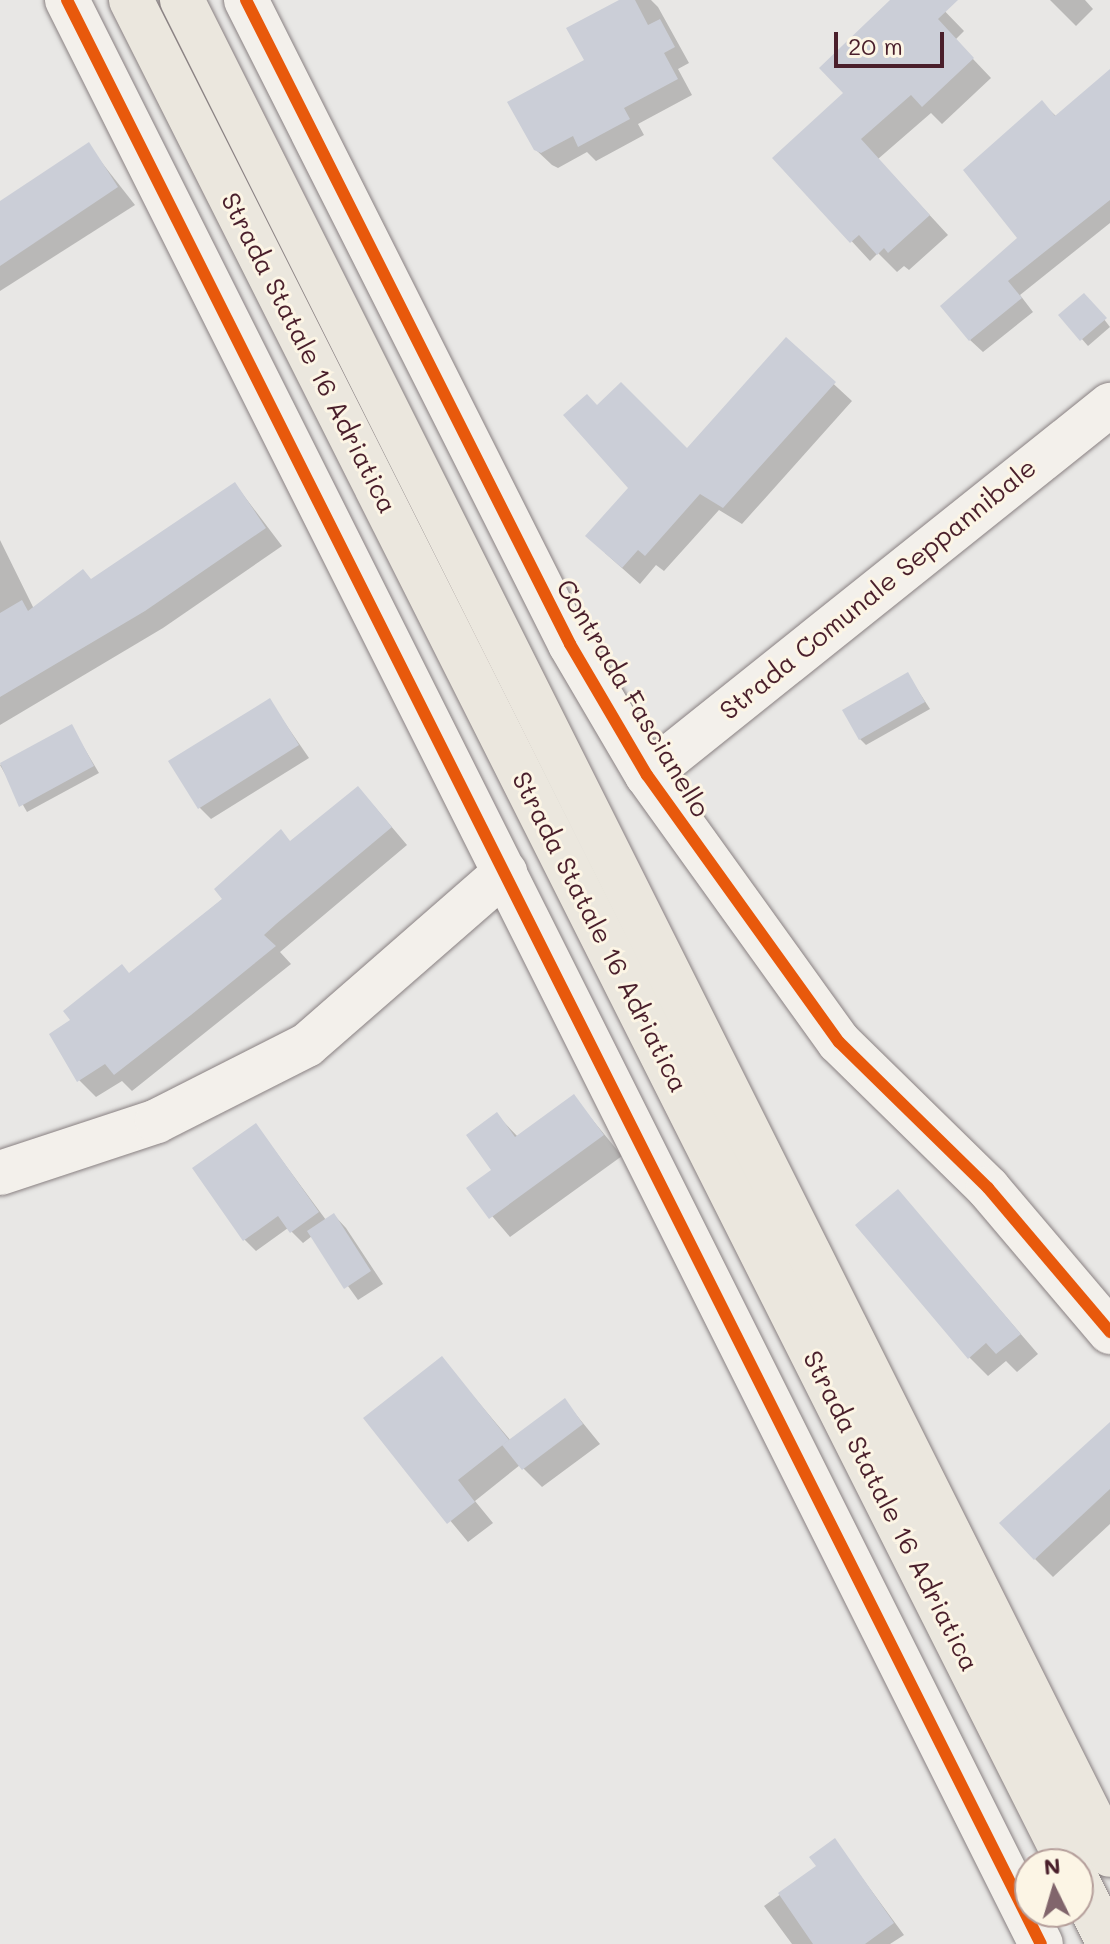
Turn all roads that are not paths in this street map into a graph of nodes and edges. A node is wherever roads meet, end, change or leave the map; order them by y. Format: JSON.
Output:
{"nodes":[{"id":1,"x":67,"y":0,"type":"edge"},
{"id":2,"x":131,"y":0,"type":"edge"},
{"id":3,"x":182,"y":0,"type":"edge"},
{"id":4,"x":246,"y":0,"type":"edge"},
{"id":5,"x":1110,"y":405,"type":"edge"},
{"id":6,"x":647,"y":775,"type":"junction"},
{"id":7,"x":505,"y":872,"type":"junction"},
{"id":8,"x":0,"y":1173,"type":"edge"},
{"id":9,"x":1110,"y":1332,"type":"edge"},
{"id":10,"x":1061,"y":1848,"type":"edge"},
{"id":11,"x":1110,"y":1855,"type":"edge"},
{"id":12,"x":1094,"y":1914,"type":"edge"},
{"id":13,"x":1041,"y":1944,"type":"edge"},
{"id":14,"x":1109,"y":1944,"type":"edge"}],
"edges":[{"from":1,"to":7,"type":"street"},
{"from":2,"to":10,"type":"highway","name":"Strada Statale 16 Adriatica"},
{"from":3,"to":11,"type":"highway","name":"Strada Statale 16 Adriatica"},
{"from":4,"to":6,"type":"street","name":"Contrada Fascianello"},
{"from":5,"to":6,"type":"street","name":"Strada Comunale Seppannibale"},
{"from":6,"to":9,"type":"street","name":"Contrada Fascianello"},
{"from":7,"to":8,"type":"street"},
{"from":7,"to":13,"type":"street"},
{"from":12,"to":14,"type":"highway"}]}
